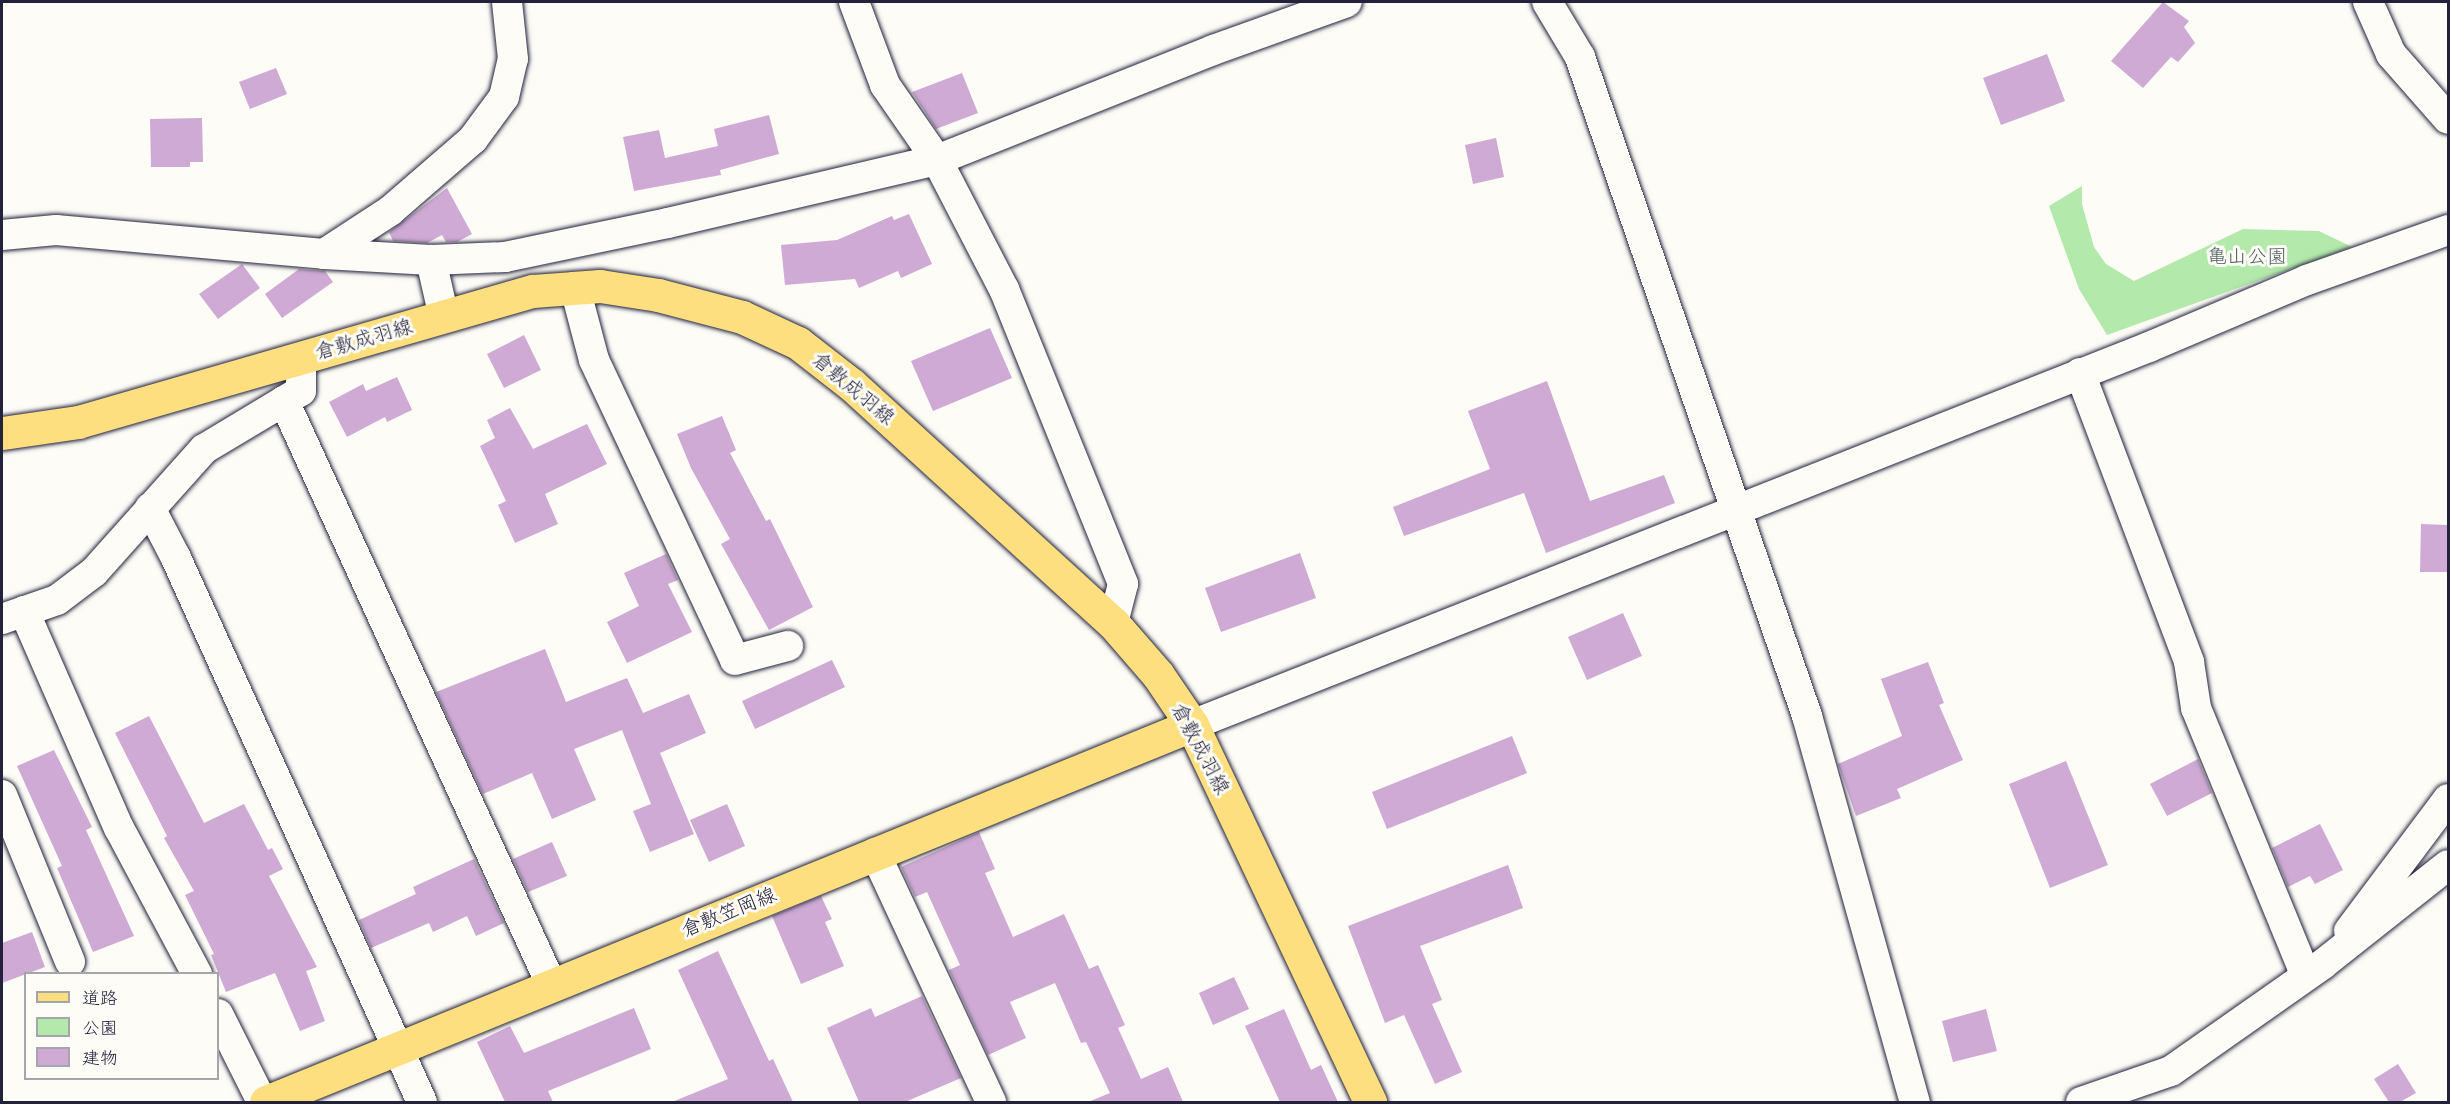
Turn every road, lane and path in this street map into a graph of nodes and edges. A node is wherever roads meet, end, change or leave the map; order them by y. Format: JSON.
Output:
{"nodes":[{"id":1,"x":507,"y":2,"type":"edge"},
{"id":2,"x":854,"y":2,"type":"edge"},
{"id":3,"x":1347,"y":2,"type":"edge"},
{"id":4,"x":1547,"y":2,"type":"edge"},
{"id":5,"x":2368,"y":2,"type":"edge"},
{"id":6,"x":2448,"y":119,"type":"edge"},
{"id":7,"x":937,"y":160,"type":"junction"},
{"id":8,"x":2448,"y":230,"type":"edge"},
{"id":9,"x":2,"y":234,"type":"edge"},
{"id":10,"x":324,"y":254,"type":"junction"},
{"id":11,"x":431,"y":260,"type":"junction"},
{"id":12,"x":575,"y":288,"type":"junction"},
{"id":13,"x":444,"y":317,"type":"junction"},
{"id":14,"x":301,"y":358,"type":"junction"},
{"id":15,"x":2080,"y":373,"type":"junction"},
{"id":16,"x":284,"y":401,"type":"junction"},
{"id":17,"x":2,"y":433,"type":"edge"},
{"id":18,"x":150,"y":508,"type":"junction"},
{"id":19,"x":1734,"y":509,"type":"junction"},
{"id":20,"x":13,"y":615,"type":"edge"},
{"id":21,"x":1113,"y":623,"type":"junction"},
{"id":22,"x":788,"y":646,"type":"dead end"},
{"id":23,"x":1192,"y":725,"type":"junction"},
{"id":24,"x":2,"y":795,"type":"edge"},
{"id":25,"x":2448,"y":799,"type":"edge"},
{"id":26,"x":875,"y":853,"type":"junction"},
{"id":27,"x":2448,"y":865,"type":"edge"},
{"id":28,"x":70,"y":962,"type":"dead end"},
{"id":29,"x":2314,"y":969,"type":"junction"},
{"id":30,"x":195,"y":972,"type":"edge"},
{"id":31,"x":552,"y":987,"type":"junction"},
{"id":32,"x":219,"y":1016,"type":"edge"},
{"id":33,"x":398,"y":1050,"type":"junction"},
{"id":34,"x":264,"y":1102,"type":"edge"},
{"id":35,"x":422,"y":1102,"type":"edge"},
{"id":36,"x":991,"y":1102,"type":"edge"},
{"id":37,"x":1370,"y":1102,"type":"edge"},
{"id":38,"x":1915,"y":1102,"type":"edge"},
{"id":39,"x":2081,"y":1102,"type":"edge"}],
"edges":[{"from":1,"to":10,"type":"street"},
{"from":2,"to":7,"type":"street"},
{"from":3,"to":7,"type":"street"},
{"from":4,"to":19,"type":"street"},
{"from":5,"to":6,"type":"street"},
{"from":7,"to":11,"type":"street"},
{"from":7,"to":21,"type":"street"},
{"from":8,"to":15,"type":"street"},
{"from":9,"to":10,"type":"street"},
{"from":10,"to":11,"type":"street"},
{"from":11,"to":13,"type":"street"},
{"from":12,"to":13,"type":"main road","name":"倉敷成羽線"},
{"from":12,"to":21,"type":"main road","name":"倉敷成羽線"},
{"from":12,"to":22,"type":"street"},
{"from":13,"to":14,"type":"main road","name":"倉敷成羽線"},
{"from":14,"to":16,"type":"street"},
{"from":14,"to":17,"type":"main road","name":"倉敷成羽線"},
{"from":15,"to":19,"type":"street"},
{"from":15,"to":29,"type":"street"},
{"from":16,"to":18,"type":"street"},
{"from":16,"to":31,"type":"street"},
{"from":18,"to":20,"type":"street"},
{"from":18,"to":33,"type":"street"},
{"from":19,"to":23,"type":"street"},
{"from":19,"to":38,"type":"street"},
{"from":20,"to":30,"type":"street"},
{"from":21,"to":23,"type":"main road","name":"倉敷成羽線"},
{"from":23,"to":26,"type":"main road","name":"倉敷笠岡線"},
{"from":23,"to":37,"type":"main road","name":"倉敷成羽線"},
{"from":24,"to":28,"type":"street"},
{"from":25,"to":29,"type":"street"},
{"from":26,"to":31,"type":"main road","name":"倉敷笠岡線"},
{"from":26,"to":36,"type":"street"},
{"from":27,"to":29,"type":"street"},
{"from":29,"to":39,"type":"street"},
{"from":31,"to":33,"type":"main road","name":"倉敷笠岡線"},
{"from":32,"to":34,"type":"street"},
{"from":33,"to":34,"type":"main road","name":"倉敷笠岡線"},
{"from":33,"to":35,"type":"street"}]}
